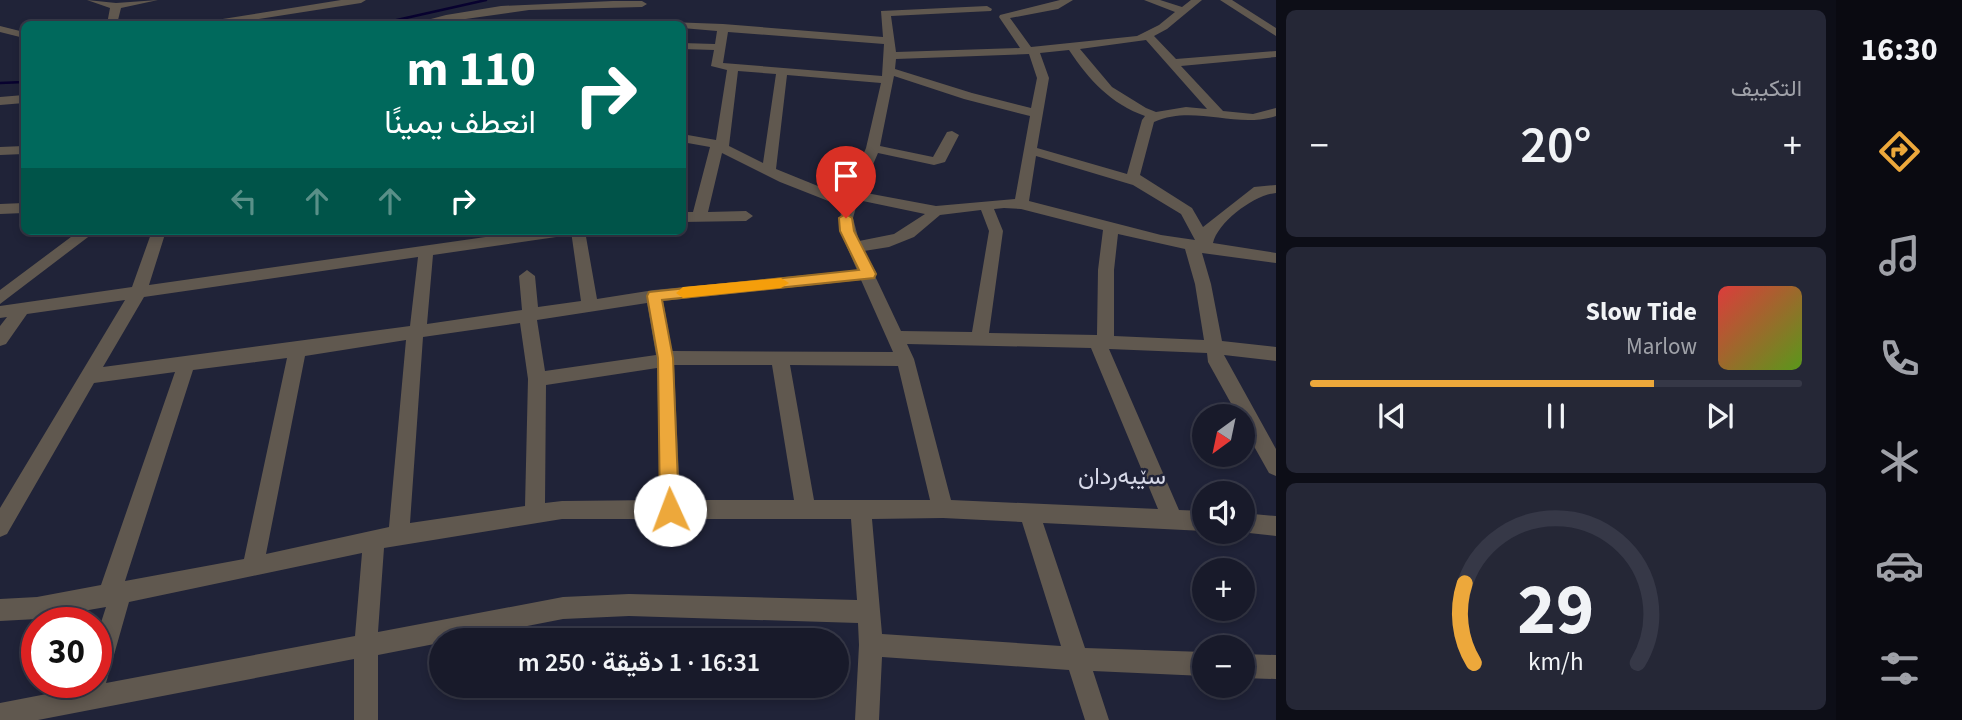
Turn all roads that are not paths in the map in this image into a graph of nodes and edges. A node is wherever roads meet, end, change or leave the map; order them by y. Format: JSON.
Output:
{"nodes":[{"id":1,"x":92,"y":0,"type":"edge"},
{"id":2,"x":153,"y":0,"type":"edge"},
{"id":3,"x":361,"y":0,"type":"edge"},
{"id":4,"x":934,"y":0,"type":"edge"},
{"id":5,"x":1068,"y":0,"type":"edge"},
{"id":6,"x":1149,"y":0,"type":"edge"},
{"id":7,"x":1197,"y":0,"type":"edge"},
{"id":8,"x":1225,"y":0,"type":"edge"},
{"id":9,"x":642,"y":4,"type":"dead end"},
{"id":10,"x":302,"y":5,"type":"edge"},
{"id":11,"x":622,"y":5,"type":"junction"},
{"id":12,"x":991,"y":5,"type":"edge"},
{"id":13,"x":116,"y":6,"type":"junction"},
{"id":14,"x":1183,"y":11,"type":"junction"},
{"id":15,"x":1276,"y":15,"type":"edge"},
{"id":16,"x":1253,"y":19,"type":"junction"},
{"id":17,"x":113,"y":21,"type":"edge"},
{"id":18,"x":225,"y":21,"type":"edge"},
{"id":19,"x":430,"y":21,"type":"edge"},
{"id":20,"x":618,"y":21,"type":"edge"},
{"id":21,"x":686,"y":25,"type":"edge"},
{"id":22,"x":723,"y":27,"type":"junction"},
{"id":23,"x":0,"y":29,"type":"edge"},
{"id":24,"x":1276,"y":33,"type":"edge"},
{"id":25,"x":21,"y":34,"type":"edge"},
{"id":26,"x":1148,"y":36,"type":"junction"},
{"id":27,"x":686,"y":46,"type":"edge"},
{"id":28,"x":719,"y":47,"type":"junction"},
{"id":29,"x":1073,"y":47,"type":"junction"},
{"id":30,"x":1031,"y":51,"type":"junction"},
{"id":31,"x":1276,"y":54,"type":"edge"},
{"id":32,"x":889,"y":62,"type":"junction"},
{"id":33,"x":1173,"y":63,"type":"junction"},
{"id":34,"x":733,"y":67,"type":"junction"},
{"id":35,"x":782,"y":72,"type":"junction"},
{"id":36,"x":21,"y":99,"type":"edge"},
{"id":37,"x":0,"y":101,"type":"edge"},
{"id":38,"x":1035,"y":113,"type":"junction"},
{"id":39,"x":1219,"y":113,"type":"junction"},
{"id":40,"x":1275,"y":113,"type":"edge"},
{"id":41,"x":1156,"y":116,"type":"junction"},
{"id":42,"x":951,"y":135,"type":"dead end"},
{"id":43,"x":686,"y":139,"type":"edge"},
{"id":44,"x":720,"y":146,"type":"junction"},
{"id":45,"x":873,"y":148,"type":"junction"},
{"id":46,"x":21,"y":150,"type":"edge"},
{"id":47,"x":1029,"y":150,"type":"junction"},
{"id":48,"x":0,"y":151,"type":"edge"},
{"id":49,"x":769,"y":171,"type":"junction"},
{"id":50,"x":1138,"y":182,"type":"junction"},
{"id":51,"x":1276,"y":189,"type":"edge"},
{"id":52,"x":851,"y":200,"type":"junction"},
{"id":53,"x":1021,"y":204,"type":"junction"},
{"id":54,"x":986,"y":206,"type":"junction"},
{"id":55,"x":21,"y":208,"type":"edge"},
{"id":56,"x":0,"y":209,"type":"edge"},
{"id":57,"x":936,"y":211,"type":"junction"},
{"id":58,"x":700,"y":215,"type":"junction"},
{"id":59,"x":686,"y":216,"type":"edge"},
{"id":60,"x":746,"y":216,"type":"dead end"},
{"id":61,"x":1111,"y":227,"type":"junction"},
{"id":62,"x":84,"y":235,"type":"edge"},
{"id":63,"x":158,"y":235,"type":"edge"},
{"id":64,"x":538,"y":235,"type":"edge"},
{"id":65,"x":579,"y":235,"type":"edge"},
{"id":66,"x":1200,"y":245,"type":"junction"},
{"id":67,"x":854,"y":247,"type":"junction"},
{"id":68,"x":426,"y":252,"type":"junction"},
{"id":69,"x":1276,"y":258,"type":"edge"},
{"id":70,"x":869,"y":274,"type":"junction"},
{"id":71,"x":527,"y":276,"type":"dead end"},
{"id":72,"x":139,"y":290,"type":"junction"},
{"id":73,"x":654,"y":296,"type":"junction"},
{"id":74,"x":0,"y":298,"type":"edge"},
{"id":75,"x":590,"y":306,"type":"junction"},
{"id":76,"x":22,"y":309,"type":"junction"},
{"id":77,"x":0,"y":312,"type":"edge"},
{"id":78,"x":529,"y":316,"type":"junction"},
{"id":79,"x":417,"y":332,"type":"junction"},
{"id":80,"x":897,"y":337,"type":"junction"},
{"id":81,"x":979,"y":337,"type":"junction"},
{"id":82,"x":0,"y":339,"type":"edge"},
{"id":83,"x":1101,"y":342,"type":"junction"},
{"id":84,"x":1214,"y":347,"type":"junction"},
{"id":85,"x":297,"y":350,"type":"junction"},
{"id":86,"x":1276,"y":354,"type":"edge"},
{"id":87,"x":666,"y":359,"type":"junction"},
{"id":88,"x":780,"y":359,"type":"junction"},
{"id":89,"x":905,"y":359,"type":"junction"},
{"id":90,"x":186,"y":365,"type":"junction"},
{"id":91,"x":90,"y":376,"type":"junction"},
{"id":92,"x":537,"y":379,"type":"junction"},
{"id":93,"x":1276,"y":467,"type":"edge"},
{"id":94,"x":943,"y":509,"type":"junction"},
{"id":95,"x":670,"y":510,"type":"junction"},
{"id":96,"x":806,"y":510,"type":"junction"},
{"id":97,"x":861,"y":510,"type":"junction"},
{"id":98,"x":1029,"y":511,"type":"junction"},
{"id":99,"x":535,"y":512,"type":"junction"},
{"id":100,"x":1172,"y":519,"type":"junction"},
{"id":101,"x":1192,"y":520,"type":"edge"},
{"id":102,"x":1255,"y":524,"type":"edge"},
{"id":103,"x":1276,"y":526,"type":"edge"},
{"id":104,"x":0,"y":527,"type":"edge"},
{"id":105,"x":400,"y":535,"type":"junction"},
{"id":106,"x":374,"y":541,"type":"junction"},
{"id":107,"x":253,"y":566,"type":"junction"},
{"id":108,"x":115,"y":594,"type":"junction"},
{"id":109,"x":112,"y":607,"type":"edge"},
{"id":110,"x":0,"y":610,"type":"edge"},
{"id":111,"x":870,"y":612,"type":"junction"},
{"id":112,"x":366,"y":645,"type":"junction"},
{"id":113,"x":871,"y":645,"type":"junction"},
{"id":114,"x":1076,"y":659,"type":"junction"},
{"id":115,"x":1192,"y":664,"type":"edge"},
{"id":116,"x":1255,"y":666,"type":"edge"},
{"id":117,"x":1276,"y":667,"type":"edge"},
{"id":118,"x":112,"y":683,"type":"edge"},
{"id":119,"x":55,"y":698,"type":"edge"},
{"id":120,"x":0,"y":715,"type":"edge"},
{"id":121,"x":366,"y":720,"type":"edge"},
{"id":122,"x":867,"y":720,"type":"edge"},
{"id":123,"x":1097,"y":720,"type":"edge"}],
"edges":[{"from":1,"to":13,"type":"street"},
{"from":2,"to":13,"type":"street"},
{"from":3,"to":10,"type":"street"},
{"from":4,"to":12,"type":"street"},
{"from":5,"to":30,"type":"street"},
{"from":6,"to":14,"type":"street"},
{"from":7,"to":14,"type":"street"},
{"from":8,"to":16,"type":"street"},
{"from":9,"to":11,"type":"street"},
{"from":10,"to":18,"type":"street"},
{"from":11,"to":19,"type":"street"},
{"from":11,"to":20,"type":"street"},
{"from":12,"to":32,"type":"street"},
{"from":13,"to":17,"type":"street"},
{"from":14,"to":26,"type":"street"},
{"from":15,"to":16,"type":"street"},
{"from":16,"to":24,"type":"street"},
{"from":21,"to":22,"type":"street"},
{"from":22,"to":28,"type":"street"},
{"from":22,"to":32,"type":"street"},
{"from":23,"to":25,"type":"street"},
{"from":26,"to":29,"type":"street"},
{"from":26,"to":33,"type":"street"},
{"from":27,"to":28,"type":"street"},
{"from":28,"to":34,"type":"street"},
{"from":29,"to":30,"type":"street"},
{"from":29,"to":41,"type":"street"},
{"from":30,"to":32,"type":"street"},
{"from":30,"to":38,"type":"street"},
{"from":31,"to":33,"type":"street"},
{"from":32,"to":35,"type":"street"},
{"from":32,"to":38,"type":"street"},
{"from":32,"to":45,"type":"street"},
{"from":33,"to":39,"type":"street"},
{"from":34,"to":35,"type":"street"},
{"from":34,"to":44,"type":"street"},
{"from":35,"to":49,"type":"street"},
{"from":36,"to":37,"type":"street"},
{"from":38,"to":47,"type":"street"},
{"from":39,"to":40,"type":"street"},
{"from":39,"to":41,"type":"street"},
{"from":41,"to":50,"type":"street"},
{"from":42,"to":45,"type":"street"},
{"from":43,"to":44,"type":"street"},
{"from":44,"to":49,"type":"street"},
{"from":44,"to":58,"type":"street"},
{"from":45,"to":52,"type":"street"},
{"from":46,"to":48,"type":"street"},
{"from":47,"to":50,"type":"street"},
{"from":47,"to":53,"type":"street"},
{"from":49,"to":52,"type":"street"},
{"from":50,"to":66,"type":"street"},
{"from":51,"to":66,"type":"street"},
{"from":52,"to":57,"type":"street"},
{"from":52,"to":67,"type":"street"},
{"from":53,"to":54,"type":"street"},
{"from":53,"to":61,"type":"street"},
{"from":54,"to":57,"type":"street"},
{"from":54,"to":81,"type":"street"},
{"from":55,"to":56,"type":"street"},
{"from":57,"to":67,"type":"street"},
{"from":58,"to":59,"type":"street"},
{"from":58,"to":60,"type":"street"},
{"from":61,"to":66,"type":"street"},
{"from":61,"to":83,"type":"street"},
{"from":62,"to":74,"type":"street"},
{"from":63,"to":72,"type":"street"},
{"from":64,"to":68,"type":"street"},
{"from":65,"to":75,"type":"street"},
{"from":66,"to":69,"type":"street"},
{"from":66,"to":84,"type":"street"},
{"from":67,"to":70,"type":"street"},
{"from":68,"to":72,"type":"street"},
{"from":68,"to":79,"type":"street"},
{"from":70,"to":73,"type":"street"},
{"from":70,"to":80,"type":"street"},
{"from":71,"to":78,"type":"street"},
{"from":72,"to":76,"type":"street"},
{"from":72,"to":91,"type":"street"},
{"from":73,"to":75,"type":"street"},
{"from":73,"to":87,"type":"street"},
{"from":75,"to":78,"type":"street"},
{"from":76,"to":77,"type":"street"},
{"from":76,"to":82,"type":"street"},
{"from":78,"to":79,"type":"street"},
{"from":78,"to":92,"type":"street"},
{"from":79,"to":85,"type":"street"},
{"from":79,"to":105,"type":"street"},
{"from":80,"to":81,"type":"street"},
{"from":80,"to":89,"type":"street"},
{"from":81,"to":83,"type":"street"},
{"from":83,"to":84,"type":"street"},
{"from":83,"to":100,"type":"street"},
{"from":84,"to":86,"type":"street"},
{"from":84,"to":93,"type":"street"},
{"from":85,"to":90,"type":"street"},
{"from":85,"to":107,"type":"street"},
{"from":87,"to":88,"type":"street"},
{"from":87,"to":92,"type":"street"},
{"from":87,"to":95,"type":"street"},
{"from":88,"to":89,"type":"street"},
{"from":88,"to":96,"type":"street"},
{"from":89,"to":94,"type":"street"},
{"from":90,"to":91,"type":"street"},
{"from":90,"to":108,"type":"street"},
{"from":91,"to":104,"type":"street"},
{"from":92,"to":99,"type":"street"},
{"from":94,"to":97,"type":"street"},
{"from":94,"to":98,"type":"street"},
{"from":95,"to":96,"type":"street"},
{"from":95,"to":99,"type":"street"},
{"from":96,"to":97,"type":"street"},
{"from":97,"to":111,"type":"street"},
{"from":98,"to":100,"type":"street"},
{"from":98,"to":114,"type":"street"},
{"from":99,"to":105,"type":"street"},
{"from":100,"to":101,"type":"street"},
{"from":102,"to":103,"type":"street"},
{"from":105,"to":106,"type":"street"},
{"from":106,"to":107,"type":"street"},
{"from":106,"to":112,"type":"street"},
{"from":107,"to":108,"type":"street"},
{"from":108,"to":109,"type":"street"},
{"from":108,"to":110,"type":"street"},
{"from":111,"to":112,"type":"street"},
{"from":111,"to":113,"type":"street"},
{"from":112,"to":118,"type":"street"},
{"from":112,"to":121,"type":"street"},
{"from":113,"to":114,"type":"street"},
{"from":113,"to":122,"type":"street"},
{"from":114,"to":115,"type":"street"},
{"from":114,"to":123,"type":"street"},
{"from":116,"to":117,"type":"street"},
{"from":119,"to":120,"type":"street"}]}
